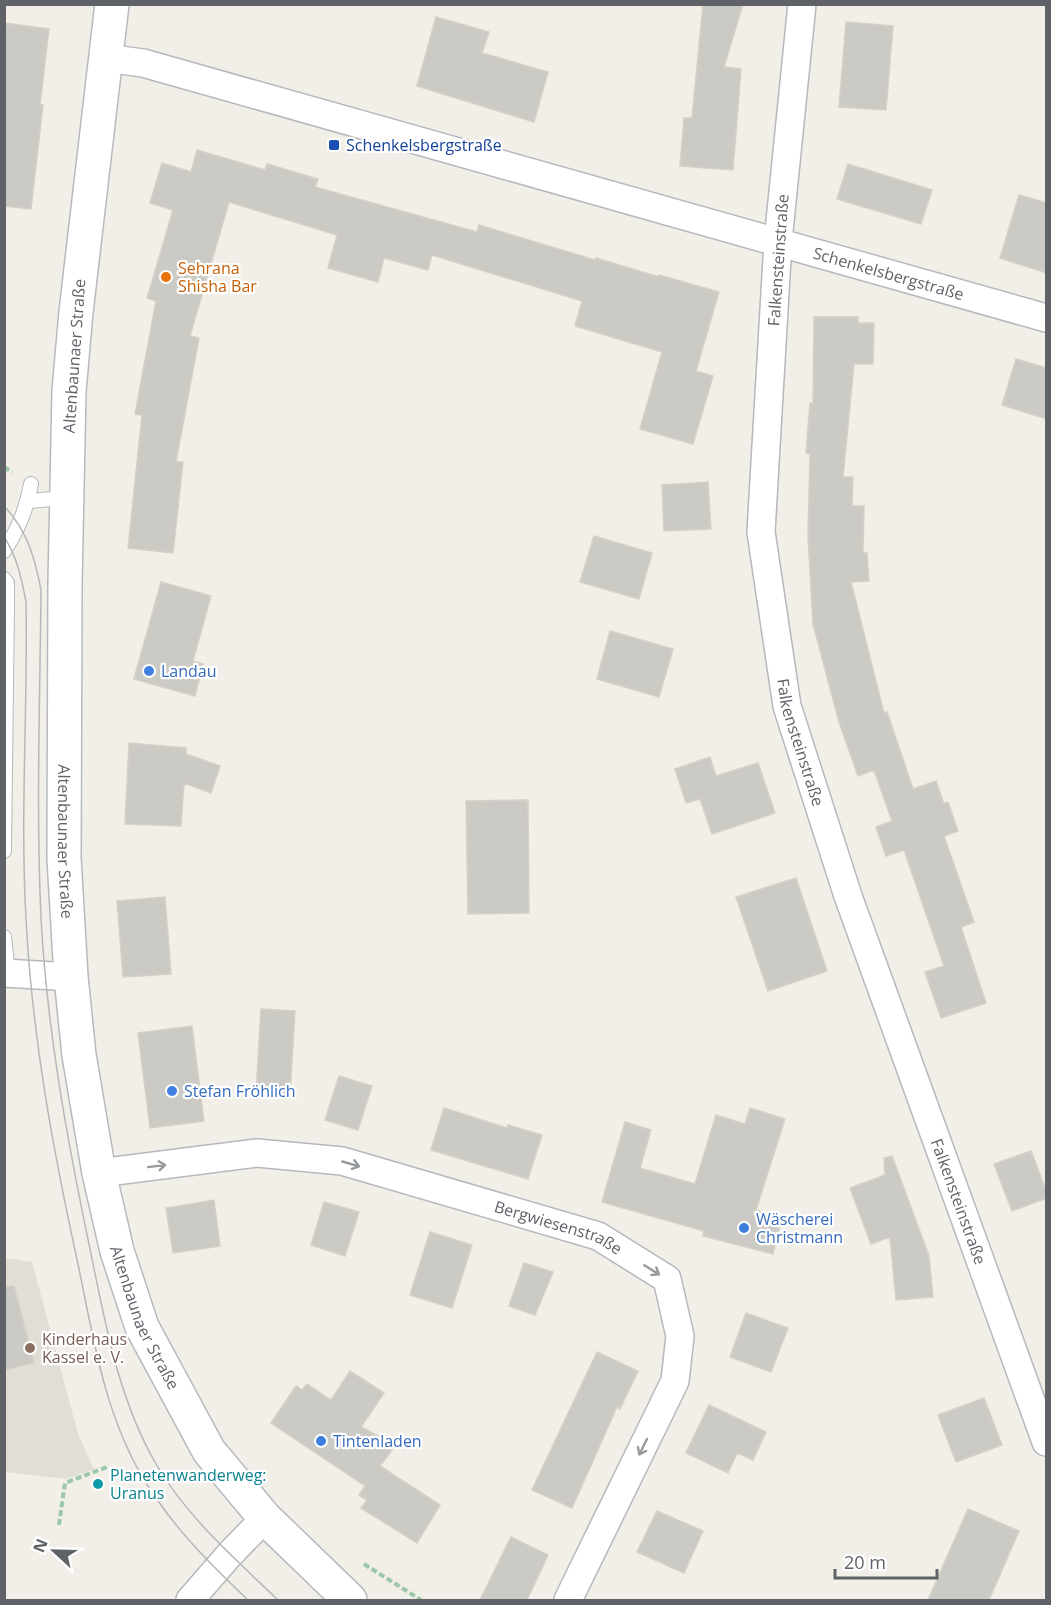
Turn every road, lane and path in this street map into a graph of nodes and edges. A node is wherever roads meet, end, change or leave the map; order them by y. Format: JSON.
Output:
{"nodes":[{"id":1,"x":112,"y":4,"type":"edge"},
{"id":2,"x":802,"y":4,"type":"edge"},
{"id":3,"x":105,"y":58,"type":"junction"},
{"id":4,"x":778,"y":241,"type":"junction"},
{"id":5,"x":1047,"y":318,"type":"edge"},
{"id":6,"x":31,"y":484,"type":"dead end"},
{"id":7,"x":66,"y":498,"type":"junction"},
{"id":8,"x":28,"y":501,"type":"junction"},
{"id":9,"x":4,"y":551,"type":"edge"},
{"id":10,"x":4,"y":579,"type":"edge"},
{"id":11,"x":4,"y":851,"type":"edge"},
{"id":12,"x":4,"y":937,"type":"edge"},
{"id":13,"x":6,"y":973,"type":"edge"},
{"id":14,"x":71,"y":977,"type":"junction"},
{"id":15,"x":99,"y":1173,"type":"junction"},
{"id":16,"x":1047,"y":1442,"type":"edge"},
{"id":17,"x":107,"y":1467,"type":"dead end"},
{"id":18,"x":265,"y":1518,"type":"junction"},
{"id":19,"x":59,"y":1525,"type":"dead end"},
{"id":20,"x":361,"y":1562,"type":"dead end"},
{"id":21,"x":190,"y":1600,"type":"edge"},
{"id":22,"x":350,"y":1600,"type":"edge"},
{"id":23,"x":420,"y":1600,"type":"edge"},
{"id":24,"x":568,"y":1600,"type":"edge"}],
"edges":[{"from":1,"to":3,"type":"main road","name":"Altenbaunaer Straße"},
{"from":2,"to":4,"type":"street","name":"Falkensteinstraße"},
{"from":3,"to":4,"type":"street","name":"Schenkelsbergstraße"},
{"from":3,"to":7,"type":"main road","name":"Altenbaunaer Straße"},
{"from":4,"to":5,"type":"street","name":"Schenkelsbergstraße"},
{"from":4,"to":16,"type":"street","name":"Falkensteinstraße"},
{"from":6,"to":8,"type":"lane"},
{"from":7,"to":8,"type":"lane"},
{"from":7,"to":14,"type":"main road","name":"Altenbaunaer Straße"},
{"from":8,"to":9,"type":"lane"},
{"from":10,"to":11,"type":"lane"},
{"from":12,"to":13,"type":"lane"},
{"from":13,"to":14,"type":"street"},
{"from":14,"to":15,"type":"main road","name":"Altenbaunaer Straße"},
{"from":15,"to":18,"type":"main road","name":"Altenbaunaer Straße"},
{"from":15,"to":24,"type":"street","name":"Bergwiesenstraße","one_way":true},
{"from":17,"to":19,"type":"path"},
{"from":18,"to":21,"type":"street"},
{"from":18,"to":22,"type":"main road","name":"Altenbaunaer Straße"},
{"from":20,"to":23,"type":"path"}]}
